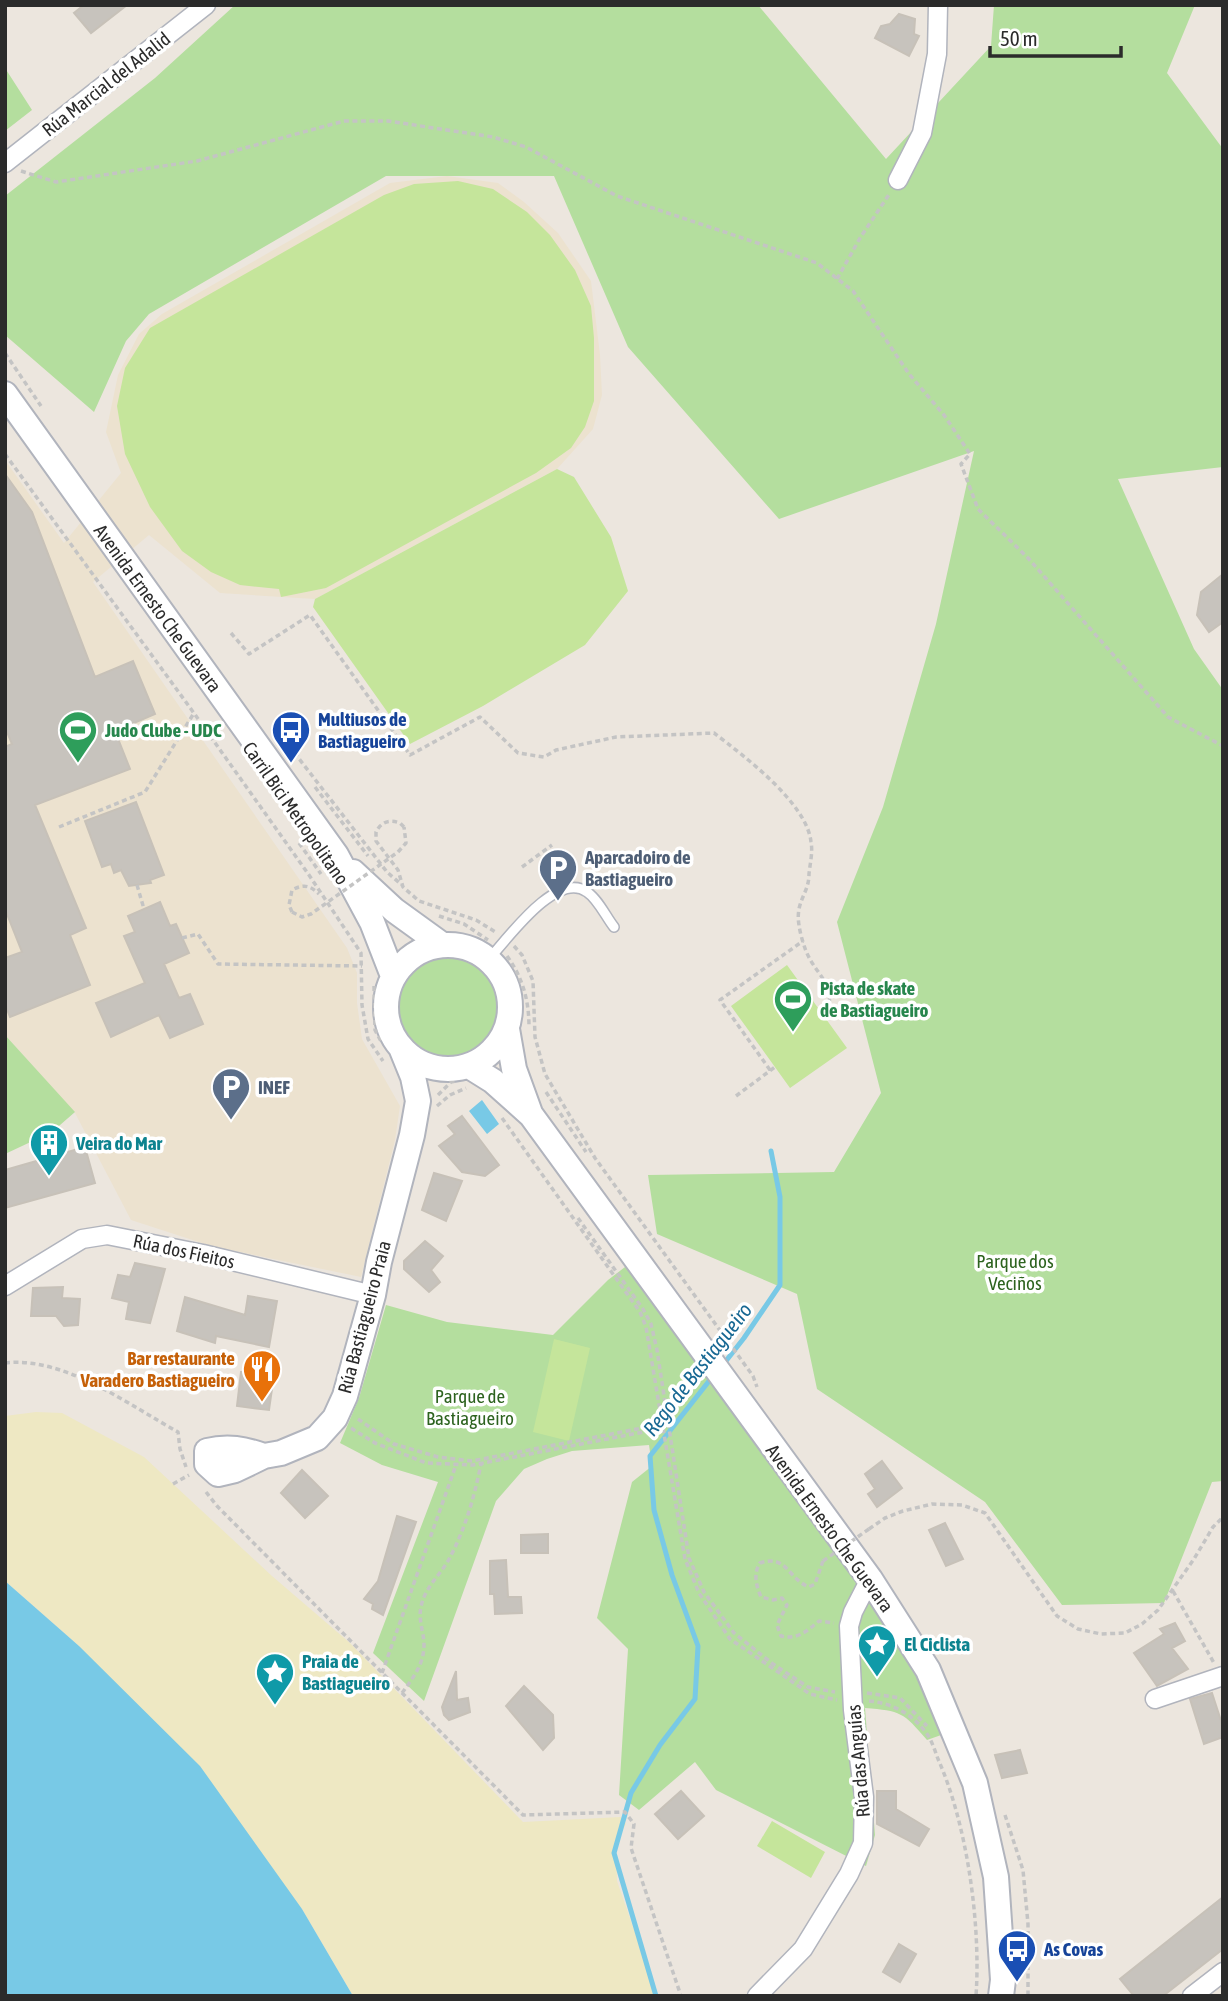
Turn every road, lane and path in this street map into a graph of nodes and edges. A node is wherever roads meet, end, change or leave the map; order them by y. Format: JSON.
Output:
{"nodes":[{"id":1,"x":206,"y":5,"type":"edge"},
{"id":2,"x":938,"y":5,"type":"edge"},
{"id":3,"x":186,"y":12,"type":"edge"},
{"id":4,"x":9,"y":166,"type":"edge"},
{"id":5,"x":898,"y":180,"type":"joint"},
{"id":6,"x":837,"y":279,"type":"junction"},
{"id":7,"x":5,"y":353,"type":"edge"},
{"id":8,"x":5,"y":394,"type":"edge"},
{"id":9,"x":46,"y":414,"type":"dead end"},
{"id":10,"x":5,"y":454,"type":"edge"},
{"id":11,"x":231,"y":633,"type":"dead end"},
{"id":12,"x":194,"y":713,"type":"junction"},
{"id":13,"x":269,"y":726,"type":"dead end"},
{"id":14,"x":1223,"y":746,"type":"edge"},
{"id":15,"x":59,"y":827,"type":"dead end"},
{"id":16,"x":292,"y":833,"type":"dead end"},
{"id":17,"x":554,"y":844,"type":"dead end"},
{"id":18,"x":336,"y":855,"type":"junction"},
{"id":19,"x":562,"y":855,"type":"dead end"},
{"id":20,"x":522,"y":867,"type":"dead end"},
{"id":21,"x":323,"y":877,"type":"dead end"},
{"id":22,"x":137,"y":885,"type":"dead end"},
{"id":23,"x":403,"y":887,"type":"junction"},
{"id":24,"x":331,"y":888,"type":"dead end"},
{"id":25,"x":557,"y":891,"type":"junction"},
{"id":26,"x":337,"y":898,"type":"dead end"},
{"id":27,"x":144,"y":909,"type":"dead end"},
{"id":28,"x":614,"y":927,"type":"dead end"},
{"id":29,"x":349,"y":936,"type":"junction"},
{"id":30,"x":182,"y":938,"type":"dead end"},
{"id":31,"x":508,"y":938,"type":"junction"},
{"id":32,"x":803,"y":941,"type":"junction"},
{"id":33,"x":441,"y":944,"type":"junction"},
{"id":34,"x":490,"y":958,"type":"junction"},
{"id":35,"x":362,"y":966,"type":"junction"},
{"id":36,"x":383,"y":979,"type":"junction"},
{"id":37,"x":825,"y":1017,"type":"dead end"},
{"id":38,"x":507,"y":1029,"type":"junction"},
{"id":39,"x":390,"y":1055,"type":"junction"},
{"id":40,"x":465,"y":1075,"type":"junction"},
{"id":41,"x":736,"y":1096,"type":"dead end"},
{"id":42,"x":503,"y":1114,"type":"dead end"},
{"id":43,"x":531,"y":1115,"type":"junction"},
{"id":44,"x":412,"y":1135,"type":"junction"},
{"id":45,"x":5,"y":1286,"type":"edge"},
{"id":46,"x":373,"y":1296,"type":"junction"},
{"id":47,"x":5,"y":1363,"type":"edge"},
{"id":48,"x":345,"y":1416,"type":"junction"},
{"id":49,"x":666,"y":1427,"type":"junction"},
{"id":50,"x":669,"y":1445,"type":"junction"},
{"id":51,"x":264,"y":1456,"type":"dead end"},
{"id":52,"x":481,"y":1464,"type":"junction"},
{"id":53,"x":456,"y":1465,"type":"junction"},
{"id":54,"x":1223,"y":1517,"type":"edge"},
{"id":55,"x":870,"y":1579,"type":"junction"},
{"id":56,"x":1173,"y":1591,"type":"junction"},
{"id":57,"x":849,"y":1626,"type":"junction"},
{"id":58,"x":383,"y":1673,"type":"junction"},
{"id":59,"x":1222,"y":1676,"type":"edge"},
{"id":60,"x":402,"y":1693,"type":"junction"},
{"id":61,"x":853,"y":1698,"type":"junction"},
{"id":62,"x":1155,"y":1699,"type":"dead end"},
{"id":63,"x":942,"y":1749,"type":"dead end"},
{"id":64,"x":957,"y":1793,"type":"dead end"},
{"id":65,"x":1223,"y":1972,"type":"edge"},
{"id":66,"x":765,"y":1992,"type":"edge"},
{"id":67,"x":681,"y":1996,"type":"edge"},
{"id":68,"x":978,"y":1996,"type":"edge"},
{"id":69,"x":1001,"y":1996,"type":"edge"},
{"id":70,"x":1192,"y":1996,"type":"edge"}],
"edges":[{"from":1,"to":3,"type":"street","name":"Rúa Marcial del Adalid"},
{"from":2,"to":5,"type":"street"},
{"from":3,"to":4,"type":"street","name":"Rúa Marcial del Adalid"},
{"from":4,"to":6,"type":"path"},
{"from":5,"to":6,"type":"path"},
{"from":6,"to":14,"type":"path"},
{"from":7,"to":9,"type":"path"},
{"from":8,"to":18,"type":"main road","name":"Avenida Ernesto Che Guevara"},
{"from":10,"to":12,"type":"path"},
{"from":11,"to":32,"type":"path"},
{"from":12,"to":15,"type":"path"},
{"from":12,"to":29,"type":"path"},
{"from":13,"to":23,"type":"path"},
{"from":16,"to":21,"type":"path","name":"Carril Bici Metropolitano"},
{"from":17,"to":20,"type":"path"},
{"from":18,"to":33,"type":"main road","name":"Avenida Ernesto Che Guevara"},
{"from":18,"to":36,"type":"main road","name":"Avenida Ernesto Che Guevara"},
{"from":19,"to":25,"type":"lane"},
{"from":22,"to":27,"type":"path"},
{"from":23,"to":29,"type":"path","bridge":true},
{"from":23,"to":31,"type":"path"},
{"from":24,"to":26,"type":"path","name":"Carril Bici Metropolitano"},
{"from":25,"to":28,"type":"lane"},
{"from":25,"to":31,"type":"lane"},
{"from":29,"to":35,"type":"path"},
{"from":30,"to":35,"type":"path"},
{"from":31,"to":34,"type":"lane"},
{"from":32,"to":37,"type":"path"},
{"from":32,"to":41,"type":"path"},
{"from":33,"to":34,"type":"main road"},
{"from":33,"to":36,"type":"main road"},
{"from":34,"to":38,"type":"main road"},
{"from":35,"to":39,"type":"path"},
{"from":36,"to":39,"type":"main road"},
{"from":36,"to":39,"type":"path"},
{"from":38,"to":40,"type":"main road"},
{"from":38,"to":43,"type":"main road","name":"Avenida Ernesto Che Guevara"},
{"from":39,"to":40,"type":"main road"},
{"from":39,"to":44,"type":"main road"},
{"from":40,"to":40,"type":"path"},
{"from":40,"to":43,"type":"main road","name":"Avenida Ernesto Che Guevara"},
{"from":40,"to":44,"type":"main road"},
{"from":42,"to":49,"type":"path"},
{"from":43,"to":55,"type":"main road","name":"Avenida Ernesto Che Guevara"},
{"from":44,"to":46,"type":"main road","name":"Rúa Bastiagueiro Praia"},
{"from":45,"to":46,"type":"street","name":"Rúa dos Fieitos"},
{"from":46,"to":48,"type":"main road","name":"Rúa Bastiagueiro Praia"},
{"from":47,"to":58,"type":"path"},
{"from":48,"to":49,"type":"path"},
{"from":48,"to":51,"type":"main road","name":"Rúa Bastiagueiro Praia"},
{"from":48,"to":53,"type":"path"},
{"from":49,"to":50,"type":"path"},
{"from":49,"to":52,"type":"path"},
{"from":50,"to":61,"type":"path"},
{"from":50,"to":61,"type":"path"},
{"from":52,"to":53,"type":"path"},
{"from":52,"to":60,"type":"path"},
{"from":53,"to":58,"type":"path"},
{"from":54,"to":56,"type":"path"},
{"from":55,"to":57,"type":"street","name":"Rúa das Anguías"},
{"from":55,"to":69,"type":"main road","name":"Avenida Ernesto Che Guevara"},
{"from":56,"to":57,"type":"path","bridge":true},
{"from":56,"to":59,"type":"path"},
{"from":57,"to":61,"type":"street","name":"Rúa das Anguías"},
{"from":58,"to":60,"type":"path"},
{"from":59,"to":62,"type":"street"},
{"from":60,"to":67,"type":"path"},
{"from":61,"to":63,"type":"path"},
{"from":61,"to":66,"type":"street","name":"Rúa das Anguías"},
{"from":61,"to":68,"type":"path"},
{"from":64,"to":68,"type":"path"},
{"from":65,"to":70,"type":"street"}]}
